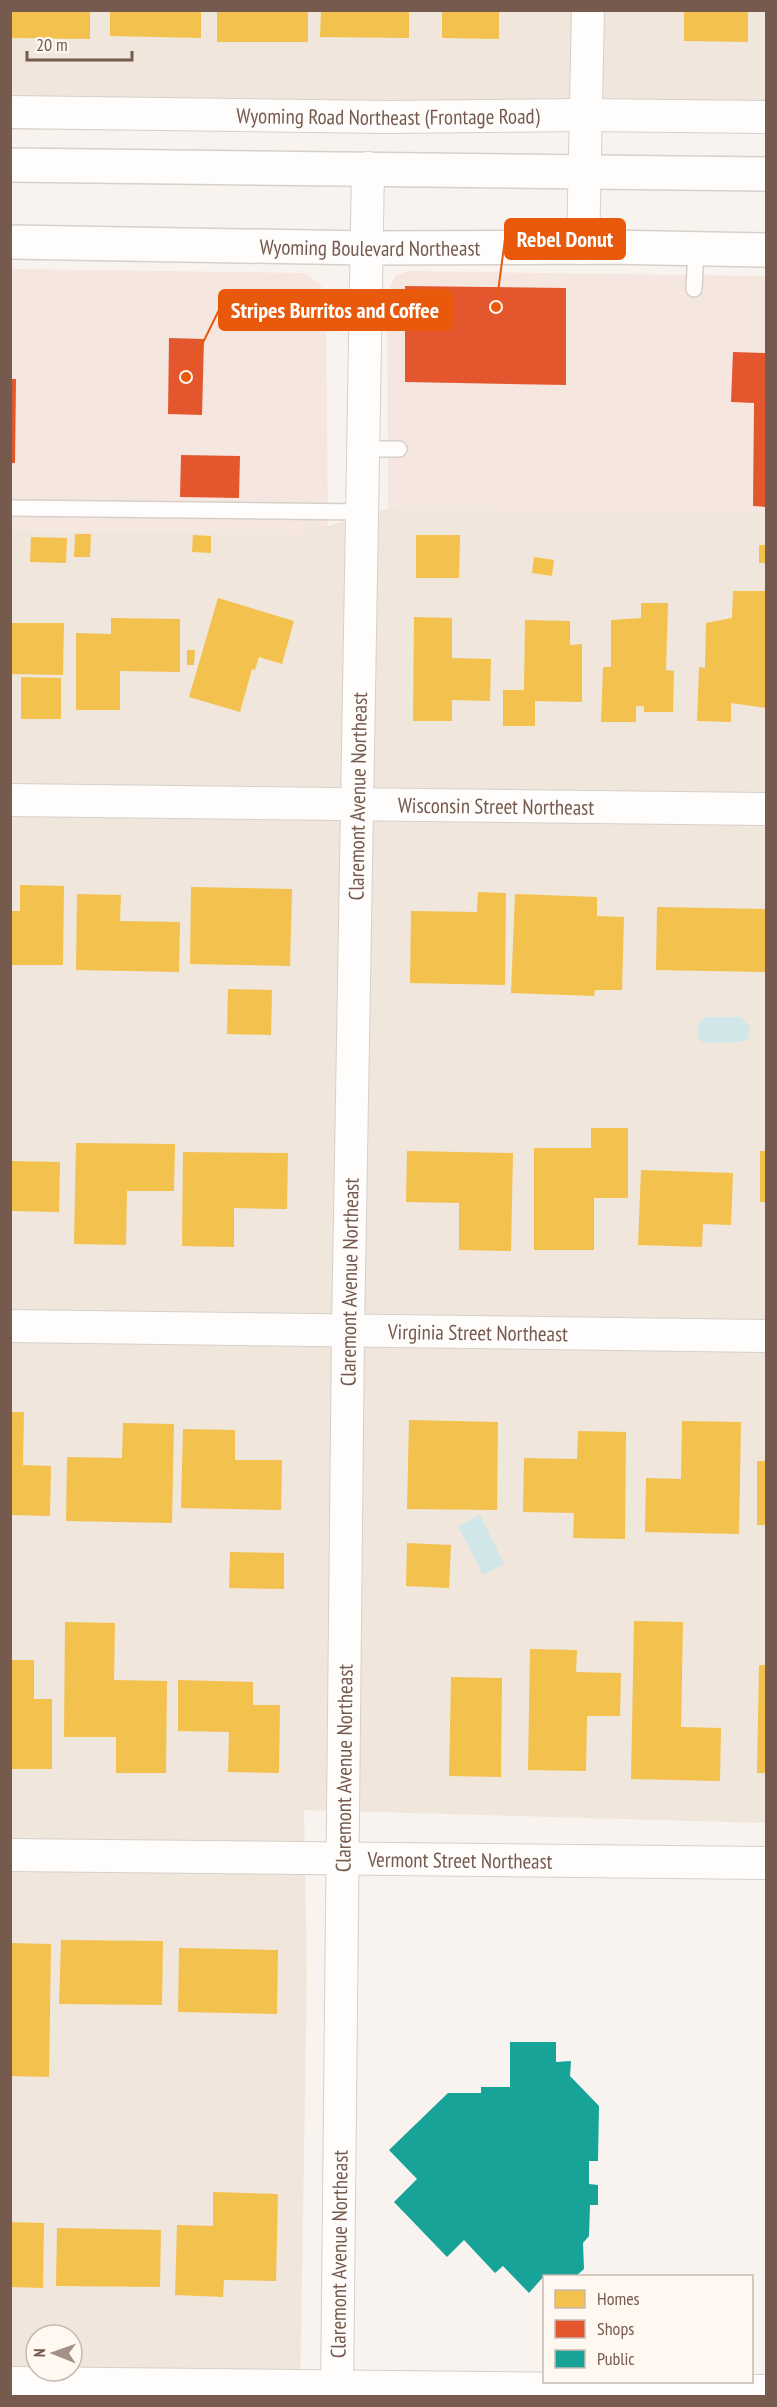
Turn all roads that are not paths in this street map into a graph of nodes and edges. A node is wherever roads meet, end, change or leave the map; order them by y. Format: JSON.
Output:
{"nodes":[{"id":1,"x":588,"y":10,"type":"edge"},
{"id":2,"x":10,"y":112,"type":"edge"},
{"id":3,"x":587,"y":115,"type":"junction"},
{"id":4,"x":766,"y":117,"type":"edge"},
{"id":5,"x":10,"y":165,"type":"edge"},
{"id":6,"x":368,"y":168,"type":"junction"},
{"id":7,"x":586,"y":171,"type":"junction"},
{"id":8,"x":766,"y":174,"type":"edge"},
{"id":9,"x":10,"y":242,"type":"edge"},
{"id":10,"x":367,"y":248,"type":"junction"},
{"id":11,"x":583,"y":248,"type":"junction"},
{"id":12,"x":696,"y":249,"type":"junction"},
{"id":13,"x":766,"y":250,"type":"edge"},
{"id":14,"x":694,"y":289,"type":"dead end"},
{"id":15,"x":363,"y":449,"type":"junction"},
{"id":16,"x":399,"y":449,"type":"dead end"},
{"id":17,"x":10,"y":508,"type":"edge"},
{"id":18,"x":362,"y":512,"type":"junction"},
{"id":19,"x":10,"y":800,"type":"edge"},
{"id":20,"x":357,"y":804,"type":"junction"},
{"id":21,"x":766,"y":809,"type":"edge"},
{"id":22,"x":10,"y":1326,"type":"edge"},
{"id":23,"x":348,"y":1331,"type":"junction"},
{"id":24,"x":766,"y":1336,"type":"edge"},
{"id":25,"x":10,"y":1855,"type":"edge"},
{"id":26,"x":343,"y":1859,"type":"junction"},
{"id":27,"x":766,"y":1863,"type":"edge"},
{"id":28,"x":10,"y":2384,"type":"edge"},
{"id":29,"x":766,"y":2391,"type":"edge"},
{"id":30,"x":337,"y":2392,"type":"edge"}],
"edges":[{"from":1,"to":3,"type":"street"},
{"from":2,"to":3,"type":"street","name":"Wyoming Road Northeast (Frontage Road)"},
{"from":3,"to":4,"type":"street","name":"Wyoming Road Northeast (Frontage Road)"},
{"from":3,"to":7,"type":"street"},
{"from":5,"to":6,"type":"main road"},
{"from":6,"to":7,"type":"main road"},
{"from":6,"to":10,"type":"street","name":"Claremont Avenue Northeast"},
{"from":7,"to":8,"type":"main road"},
{"from":7,"to":11,"type":"street"},
{"from":9,"to":10,"type":"main road","name":"Wyoming Boulevard Northeast"},
{"from":10,"to":11,"type":"main road","name":"Wyoming Boulevard Northeast"},
{"from":10,"to":15,"type":"street","name":"Claremont Avenue Northeast"},
{"from":11,"to":12,"type":"main road","name":"Wyoming Boulevard Northeast"},
{"from":12,"to":13,"type":"main road","name":"Wyoming Boulevard Northeast"},
{"from":12,"to":14,"type":"lane"},
{"from":15,"to":16,"type":"lane"},
{"from":15,"to":18,"type":"street","name":"Claremont Avenue Northeast"},
{"from":17,"to":18,"type":"lane"},
{"from":18,"to":20,"type":"street","name":"Claremont Avenue Northeast"},
{"from":19,"to":20,"type":"street","name":"Wisconsin Street Northeast"},
{"from":20,"to":21,"type":"street","name":"Wisconsin Street Northeast"},
{"from":20,"to":23,"type":"street","name":"Claremont Avenue Northeast"},
{"from":22,"to":23,"type":"street","name":"Virginia Street Northeast"},
{"from":23,"to":24,"type":"street","name":"Virginia Street Northeast"},
{"from":23,"to":26,"type":"street","name":"Claremont Avenue Northeast"},
{"from":25,"to":26,"type":"street","name":"Vermont Street Northeast"},
{"from":26,"to":27,"type":"street","name":"Vermont Street Northeast"},
{"from":26,"to":30,"type":"street","name":"Claremont Avenue Northeast"},
{"from":28,"to":30,"type":"street"},
{"from":29,"to":30,"type":"street"}]}
